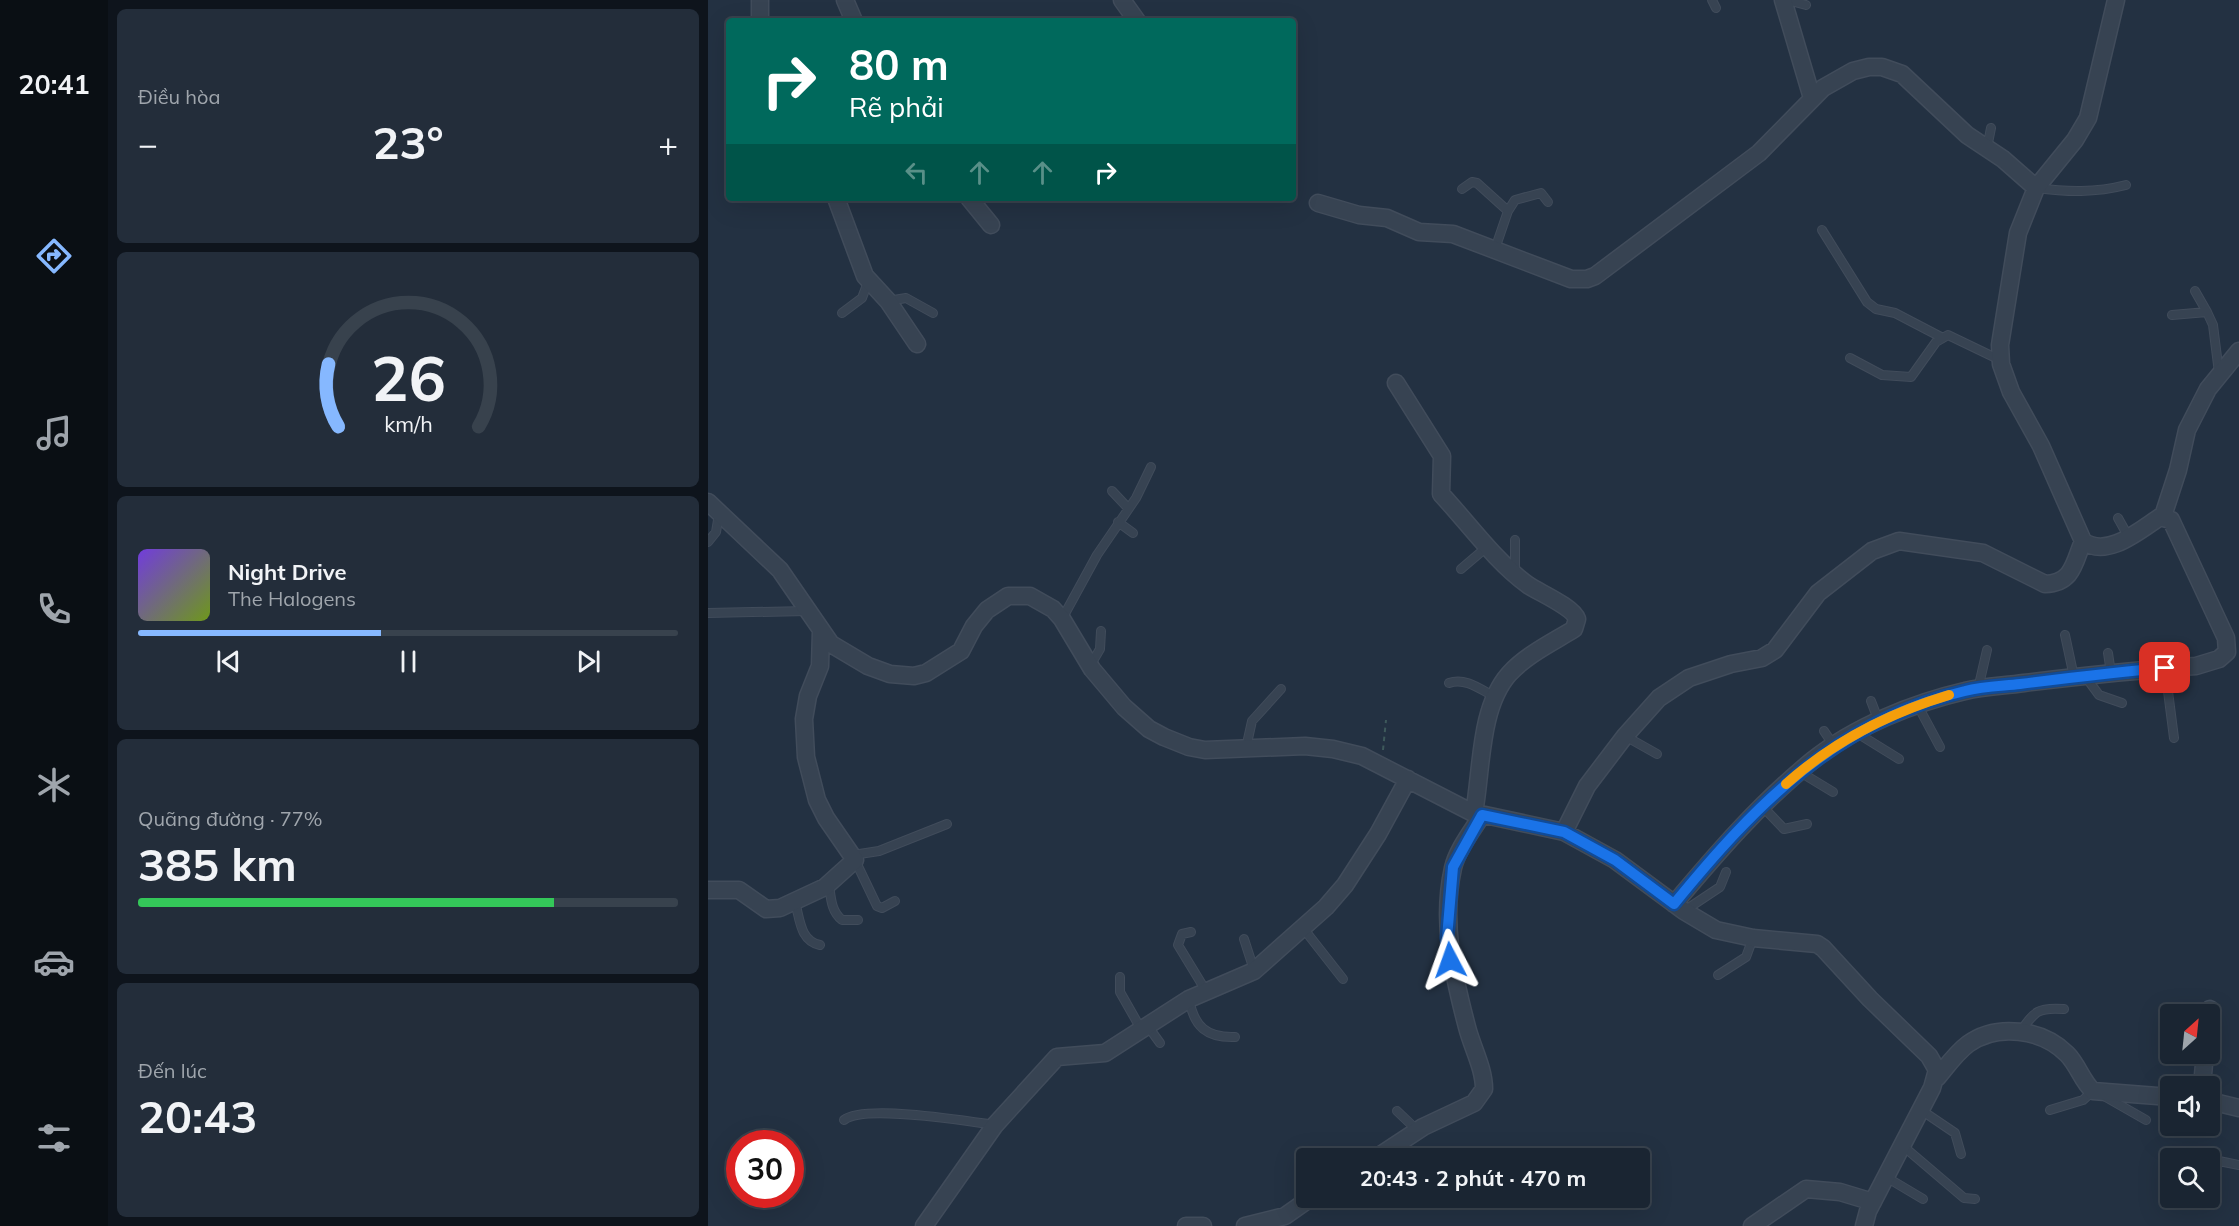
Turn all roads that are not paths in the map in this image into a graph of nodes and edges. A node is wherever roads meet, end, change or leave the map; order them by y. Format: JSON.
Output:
{"nodes":[{"id":1,"x":760,"y":0,"type":"edge"},
{"id":2,"x":845,"y":0,"type":"edge"},
{"id":3,"x":1122,"y":0,"type":"edge"},
{"id":4,"x":1785,"y":0,"type":"edge"},
{"id":5,"x":2116,"y":0,"type":"edge"},
{"id":6,"x":1806,"y":5,"type":"dead end"},
{"id":7,"x":760,"y":18,"type":"edge"},
{"id":8,"x":853,"y":18,"type":"edge"},
{"id":9,"x":1135,"y":18,"type":"edge"},
{"id":10,"x":1812,"y":98,"type":"junction"},
{"id":11,"x":1990,"y":128,"type":"dead end"},
{"id":12,"x":1987,"y":148,"type":"junction"},
{"id":13,"x":2126,"y":185,"type":"dead end"},
{"id":14,"x":2036,"y":188,"type":"junction"},
{"id":15,"x":1462,"y":189,"type":"dead end"},
{"id":16,"x":837,"y":201,"type":"edge"},
{"id":17,"x":971,"y":201,"type":"edge"},
{"id":18,"x":1548,"y":202,"type":"dead end"},
{"id":19,"x":1318,"y":203,"type":"dead end"},
{"id":20,"x":1508,"y":211,"type":"junction"},
{"id":21,"x":991,"y":225,"type":"dead end"},
{"id":22,"x":1822,"y":230,"type":"dead end"},
{"id":23,"x":1495,"y":249,"type":"junction"},
{"id":24,"x":868,"y":282,"type":"junction"},
{"id":25,"x":2195,"y":291,"type":"dead end"},
{"id":26,"x":888,"y":302,"type":"junction"},
{"id":27,"x":842,"y":312,"type":"dead end"},
{"id":28,"x":2207,"y":312,"type":"junction"},
{"id":29,"x":933,"y":313,"type":"dead end"},
{"id":30,"x":2172,"y":315,"type":"dead end"},
{"id":31,"x":1941,"y":337,"type":"junction"},
{"id":32,"x":917,"y":344,"type":"dead end"},
{"id":33,"x":2239,"y":351,"type":"edge"},
{"id":34,"x":1850,"y":358,"type":"dead end"},
{"id":35,"x":2001,"y":360,"type":"junction"},
{"id":36,"x":2220,"y":375,"type":"junction"},
{"id":37,"x":1396,"y":382,"type":"dead end"},
{"id":38,"x":1151,"y":467,"type":"dead end"},
{"id":39,"x":1112,"y":490,"type":"dead end"},
{"id":40,"x":713,"y":508,"type":"edge"},
{"id":41,"x":1128,"y":508,"type":"junction"},
{"id":42,"x":2163,"y":516,"type":"junction"},
{"id":43,"x":2118,"y":518,"type":"dead end"},
{"id":44,"x":1118,"y":522,"type":"junction"},
{"id":45,"x":1133,"y":533,"type":"dead end"},
{"id":46,"x":2128,"y":536,"type":"junction"},
{"id":47,"x":1515,"y":540,"type":"dead end"},
{"id":48,"x":2083,"y":541,"type":"junction"},
{"id":49,"x":708,"y":542,"type":"edge"},
{"id":50,"x":1489,"y":546,"type":"junction"},
{"id":51,"x":1461,"y":569,"type":"dead end"},
{"id":52,"x":1515,"y":576,"type":"junction"},
{"id":53,"x":807,"y":611,"type":"junction"},
{"id":54,"x":708,"y":614,"type":"edge"},
{"id":55,"x":1062,"y":619,"type":"junction"},
{"id":56,"x":821,"y":631,"type":"junction"},
{"id":57,"x":1101,"y":632,"type":"dead end"},
{"id":58,"x":2065,"y":635,"type":"dead end"},
{"id":59,"x":1987,"y":650,"type":"dead end"},
{"id":60,"x":2108,"y":653,"type":"dead end"},
{"id":61,"x":1090,"y":666,"type":"junction"},
{"id":62,"x":2165,"y":668,"type":"junction"},
{"id":63,"x":2111,"y":673,"type":"junction"},
{"id":64,"x":2079,"y":677,"type":"junction"},
{"id":65,"x":1449,"y":683,"type":"dead end"},
{"id":66,"x":1281,"y":689,"type":"dead end"},
{"id":67,"x":1978,"y":689,"type":"junction"},
{"id":68,"x":1496,"y":697,"type":"junction"},
{"id":69,"x":1871,"y":700,"type":"dead end"},
{"id":70,"x":2122,"y":703,"type":"dead end"},
{"id":71,"x":1918,"y":706,"type":"junction"},
{"id":72,"x":1879,"y":722,"type":"junction"},
{"id":73,"x":1824,"y":731,"type":"dead end"},
{"id":74,"x":1857,"y":733,"type":"junction"},
{"id":75,"x":1625,"y":736,"type":"junction"},
{"id":76,"x":2174,"y":738,"type":"dead end"},
{"id":77,"x":1834,"y":746,"type":"junction"},
{"id":78,"x":1940,"y":747,"type":"dead end"},
{"id":79,"x":1246,"y":748,"type":"junction"},
{"id":80,"x":1657,"y":754,"type":"dead end"},
{"id":81,"x":1899,"y":759,"type":"dead end"},
{"id":82,"x":1800,"y":772,"type":"junction"},
{"id":83,"x":1408,"y":779,"type":"junction"},
{"id":84,"x":1833,"y":792,"type":"dead end"},
{"id":85,"x":1762,"y":806,"type":"junction"},
{"id":86,"x":1478,"y":814,"type":"junction"},
{"id":87,"x":947,"y":824,"type":"dead end"},
{"id":88,"x":1808,"y":824,"type":"dead end"},
{"id":89,"x":1564,"y":832,"type":"junction"},
{"id":90,"x":854,"y":858,"type":"junction"},
{"id":91,"x":1726,"y":872,"type":"dead end"},
{"id":92,"x":829,"y":884,"type":"junction"},
{"id":93,"x":708,"y":890,"type":"edge"},
{"id":94,"x":895,"y":901,"type":"dead end"},
{"id":95,"x":795,"y":902,"type":"junction"},
{"id":96,"x":1679,"y":908,"type":"junction"},
{"id":97,"x":858,"y":920,"type":"dead end"},
{"id":98,"x":1302,"y":928,"type":"junction"},
{"id":99,"x":1191,"y":932,"type":"dead end"},
{"id":100,"x":1753,"y":938,"type":"junction"},
{"id":101,"x":1244,"y":939,"type":"dead end"},
{"id":102,"x":820,"y":945,"type":"dead end"},
{"id":103,"x":1254,"y":971,"type":"junction"},
{"id":104,"x":1718,"y":975,"type":"dead end"},
{"id":105,"x":1120,"y":977,"type":"dead end"},
{"id":106,"x":1343,"y":979,"type":"dead end"},
{"id":107,"x":1206,"y":992,"type":"junction"},
{"id":108,"x":1189,"y":999,"type":"junction"},
{"id":109,"x":2064,"y":1009,"type":"dead end"},
{"id":110,"x":1144,"y":1027,"type":"junction"},
{"id":111,"x":2020,"y":1032,"type":"junction"},
{"id":112,"x":1235,"y":1037,"type":"dead end"},
{"id":113,"x":1160,"y":1043,"type":"dead end"},
{"id":114,"x":1937,"y":1078,"type":"junction"},
{"id":115,"x":2096,"y":1092,"type":"junction"},
{"id":116,"x":2160,"y":1096,"type":"edge"},
{"id":117,"x":2220,"y":1103,"type":"edge"},
{"id":118,"x":2239,"y":1108,"type":"edge"},
{"id":119,"x":1922,"y":1110,"type":"junction"},
{"id":120,"x":2050,"y":1110,"type":"dead end"},
{"id":121,"x":1398,"y":1111,"type":"dead end"},
{"id":122,"x":844,"y":1120,"type":"dead end"},
{"id":123,"x":2146,"y":1120,"type":"dead end"},
{"id":124,"x":995,"y":1125,"type":"junction"},
{"id":125,"x":1418,"y":1131,"type":"junction"},
{"id":126,"x":1903,"y":1146,"type":"junction"},
{"id":127,"x":1392,"y":1148,"type":"edge"},
{"id":128,"x":1961,"y":1154,"type":"dead end"},
{"id":129,"x":2220,"y":1161,"type":"edge"},
{"id":130,"x":2239,"y":1165,"type":"edge"},
{"id":131,"x":1886,"y":1178,"type":"junction"},
{"id":132,"x":1923,"y":1199,"type":"dead end"},
{"id":133,"x":1976,"y":1199,"type":"dead end"},
{"id":134,"x":1873,"y":1202,"type":"junction"},
{"id":135,"x":1297,"y":1208,"type":"edge"},
{"id":136,"x":924,"y":1226,"type":"edge"},
{"id":137,"x":1186,"y":1226,"type":"edge"},
{"id":138,"x":1203,"y":1226,"type":"edge"},
{"id":139,"x":1245,"y":1226,"type":"edge"},
{"id":140,"x":1752,"y":1226,"type":"edge"},
{"id":141,"x":1864,"y":1226,"type":"edge"}],
"edges":[{"from":1,"to":7,"type":"street"},
{"from":2,"to":8,"type":"street"},
{"from":3,"to":9,"type":"street"},
{"from":4,"to":6,"type":"lane"},
{"from":4,"to":10,"type":"street"},
{"from":5,"to":14,"type":"street"},
{"from":10,"to":12,"type":"street"},
{"from":10,"to":23,"type":"street"},
{"from":11,"to":12,"type":"lane"},
{"from":12,"to":14,"type":"street"},
{"from":13,"to":14,"type":"lane"},
{"from":14,"to":35,"type":"street"},
{"from":15,"to":20,"type":"lane"},
{"from":16,"to":24,"type":"street"},
{"from":17,"to":21,"type":"street"},
{"from":18,"to":20,"type":"lane"},
{"from":19,"to":23,"type":"street"},
{"from":20,"to":23,"type":"lane"},
{"from":22,"to":31,"type":"lane"},
{"from":24,"to":26,"type":"street"},
{"from":24,"to":27,"type":"lane"},
{"from":25,"to":28,"type":"lane"},
{"from":26,"to":29,"type":"lane"},
{"from":26,"to":32,"type":"street"},
{"from":28,"to":30,"type":"lane"},
{"from":28,"to":36,"type":"lane"},
{"from":31,"to":34,"type":"lane"},
{"from":31,"to":35,"type":"lane"},
{"from":33,"to":36,"type":"street"},
{"from":35,"to":48,"type":"street"},
{"from":36,"to":42,"type":"street"},
{"from":37,"to":50,"type":"street"},
{"from":38,"to":41,"type":"lane"},
{"from":39,"to":41,"type":"lane"},
{"from":40,"to":49,"type":"lane"},
{"from":40,"to":53,"type":"street"},
{"from":41,"to":44,"type":"lane"},
{"from":42,"to":46,"type":"street"},
{"from":42,"to":62,"type":"street"},
{"from":43,"to":46,"type":"lane"},
{"from":44,"to":45,"type":"lane"},
{"from":44,"to":55,"type":"lane"},
{"from":46,"to":48,"type":"street"},
{"from":47,"to":52,"type":"lane"},
{"from":48,"to":75,"type":"street"},
{"from":50,"to":51,"type":"lane"},
{"from":50,"to":52,"type":"street"},
{"from":52,"to":68,"type":"street"},
{"from":53,"to":54,"type":"lane"},
{"from":53,"to":56,"type":"street"},
{"from":55,"to":56,"type":"street"},
{"from":55,"to":61,"type":"street"},
{"from":56,"to":90,"type":"street"},
{"from":57,"to":61,"type":"lane"},
{"from":58,"to":64,"type":"lane"},
{"from":59,"to":67,"type":"lane"},
{"from":60,"to":63,"type":"lane"},
{"from":61,"to":79,"type":"street"},
{"from":62,"to":63,"type":"street"},
{"from":62,"to":76,"type":"lane"},
{"from":63,"to":64,"type":"street"},
{"from":64,"to":67,"type":"street"},
{"from":64,"to":70,"type":"lane"},
{"from":65,"to":68,"type":"lane"},
{"from":66,"to":79,"type":"lane"},
{"from":67,"to":71,"type":"street"},
{"from":68,"to":86,"type":"street"},
{"from":69,"to":72,"type":"lane"},
{"from":71,"to":72,"type":"street"},
{"from":71,"to":78,"type":"lane"},
{"from":72,"to":74,"type":"street"},
{"from":73,"to":77,"type":"lane"},
{"from":74,"to":77,"type":"street"},
{"from":74,"to":81,"type":"lane"},
{"from":75,"to":80,"type":"lane"},
{"from":75,"to":89,"type":"street"},
{"from":77,"to":82,"type":"street"},
{"from":79,"to":83,"type":"street"},
{"from":82,"to":84,"type":"lane"},
{"from":82,"to":85,"type":"street"},
{"from":83,"to":86,"type":"street"},
{"from":83,"to":98,"type":"street"},
{"from":85,"to":88,"type":"lane"},
{"from":85,"to":96,"type":"street"},
{"from":86,"to":89,"type":"street"},
{"from":86,"to":125,"type":"street"},
{"from":87,"to":90,"type":"lane"},
{"from":89,"to":96,"type":"street"},
{"from":90,"to":92,"type":"street"},
{"from":90,"to":94,"type":"lane"},
{"from":91,"to":96,"type":"lane"},
{"from":92,"to":95,"type":"street"},
{"from":92,"to":97,"type":"lane"},
{"from":93,"to":95,"type":"street"},
{"from":95,"to":102,"type":"lane"},
{"from":96,"to":100,"type":"street"},
{"from":98,"to":103,"type":"street"},
{"from":98,"to":106,"type":"lane"},
{"from":99,"to":107,"type":"lane"},
{"from":100,"to":104,"type":"lane"},
{"from":100,"to":114,"type":"street"},
{"from":101,"to":103,"type":"lane"},
{"from":103,"to":107,"type":"street"},
{"from":105,"to":110,"type":"lane"},
{"from":107,"to":108,"type":"street"},
{"from":108,"to":110,"type":"street"},
{"from":108,"to":112,"type":"lane"},
{"from":109,"to":111,"type":"lane"},
{"from":110,"to":113,"type":"lane"},
{"from":110,"to":124,"type":"street"},
{"from":111,"to":114,"type":"street"},
{"from":111,"to":115,"type":"street"},
{"from":114,"to":119,"type":"street"},
{"from":115,"to":116,"type":"street"},
{"from":115,"to":120,"type":"lane"},
{"from":115,"to":123,"type":"lane"},
{"from":117,"to":118,"type":"street"},
{"from":119,"to":126,"type":"street"},
{"from":119,"to":128,"type":"lane"},
{"from":121,"to":125,"type":"lane"},
{"from":122,"to":124,"type":"lane"},
{"from":124,"to":136,"type":"street"},
{"from":125,"to":127,"type":"street"},
{"from":126,"to":131,"type":"street"},
{"from":126,"to":133,"type":"lane"},
{"from":129,"to":130,"type":"lane"},
{"from":131,"to":132,"type":"lane"},
{"from":131,"to":134,"type":"street"},
{"from":134,"to":140,"type":"street"},
{"from":134,"to":141,"type":"street"},
{"from":135,"to":139,"type":"street"},
{"from":137,"to":138,"type":"street"}]}
